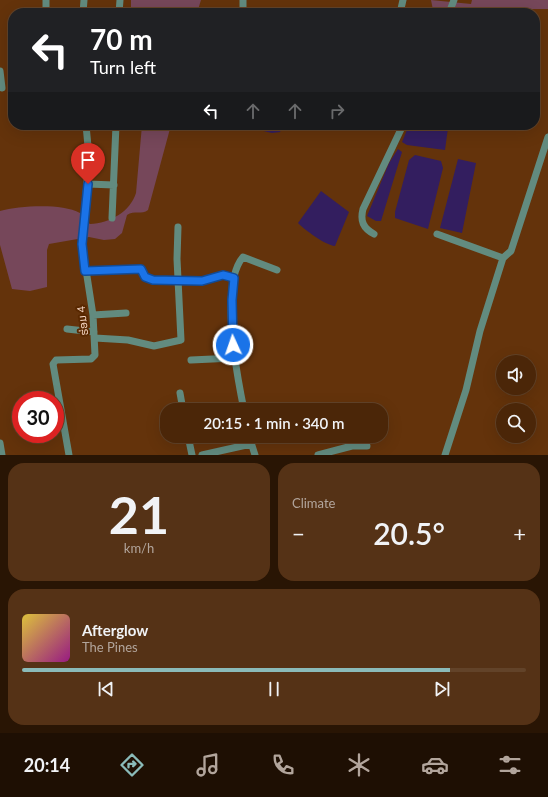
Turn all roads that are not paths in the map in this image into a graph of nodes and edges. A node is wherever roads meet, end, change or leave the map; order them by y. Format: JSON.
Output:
{"nodes":[{"id":1,"x":0,"y":71,"type":"edge"},
{"id":2,"x":2,"y":88,"type":"dead end"},
{"id":3,"x":86,"y":130,"type":"edge"},
{"id":4,"x":116,"y":130,"type":"edge"},
{"id":5,"x":401,"y":130,"type":"edge"},
{"id":6,"x":548,"y":137,"type":"edge"},
{"id":7,"x":88,"y":184,"type":"junction"},
{"id":8,"x":114,"y":185,"type":"junction"},
{"id":9,"x":112,"y":218,"type":"dead end"},
{"id":10,"x":178,"y":227,"type":"dead end"},
{"id":11,"x":374,"y":234,"type":"dead end"},
{"id":12,"x":437,"y":234,"type":"dead end"},
{"id":13,"x":504,"y":258,"type":"junction"},
{"id":14,"x":278,"y":270,"type":"dead end"},
{"id":15,"x":85,"y":271,"type":"junction"},
{"id":16,"x":234,"y":278,"type":"junction"},
{"id":17,"x":178,"y":281,"type":"junction"},
{"id":18,"x":126,"y":314,"type":"dead end"},
{"id":19,"x":93,"y":315,"type":"junction"},
{"id":20,"x":67,"y":330,"type":"dead end"},
{"id":21,"x":95,"y":335,"type":"junction"},
{"id":22,"x":234,"y":358,"type":"junction"},
{"id":23,"x":191,"y":360,"type":"dead end"},
{"id":24,"x":180,"y":393,"type":"dead end"},
{"id":25,"x":182,"y":403,"type":"edge"},
{"id":26,"x":243,"y":403,"type":"edge"},
{"id":27,"x":0,"y":443,"type":"edge"},
{"id":28,"x":189,"y":443,"type":"edge"},
{"id":29,"x":251,"y":444,"type":"joint"},
{"id":30,"x":367,"y":446,"type":"dead end"},
{"id":31,"x":2,"y":455,"type":"edge"},
{"id":32,"x":69,"y":455,"type":"edge"},
{"id":33,"x":192,"y":455,"type":"edge"},
{"id":34,"x":202,"y":455,"type":"edge"},
{"id":35,"x":255,"y":455,"type":"edge"},
{"id":36,"x":318,"y":455,"type":"edge"},
{"id":37,"x":445,"y":455,"type":"edge"}],
"edges":[{"from":1,"to":2,"type":"street"},
{"from":3,"to":7,"type":"street","name":"ຮ່ອມ 4"},
{"from":4,"to":8,"type":"street"},
{"from":5,"to":11,"type":"street"},
{"from":6,"to":13,"type":"street"},
{"from":7,"to":8,"type":"street"},
{"from":7,"to":15,"type":"street","name":"ຮ່ອມ 4"},
{"from":8,"to":9,"type":"street"},
{"from":10,"to":17,"type":"street"},
{"from":12,"to":13,"type":"street"},
{"from":13,"to":37,"type":"street"},
{"from":14,"to":16,"type":"street"},
{"from":15,"to":17,"type":"street"},
{"from":15,"to":19,"type":"street","name":"ຮ່ອມ 4"},
{"from":16,"to":17,"type":"street"},
{"from":16,"to":22,"type":"street"},
{"from":17,"to":21,"type":"street"},
{"from":18,"to":19,"type":"street"},
{"from":19,"to":21,"type":"street","name":"ຮ່ອມ 4"},
{"from":20,"to":21,"type":"street"},
{"from":21,"to":32,"type":"street","name":"ຮ່ອມ 4"},
{"from":22,"to":23,"type":"street"},
{"from":22,"to":26,"type":"street"},
{"from":24,"to":25,"type":"street"},
{"from":27,"to":31,"type":"street"},
{"from":28,"to":33,"type":"street"},
{"from":29,"to":34,"type":"street"},
{"from":29,"to":35,"type":"street"},
{"from":30,"to":36,"type":"street"}]}
